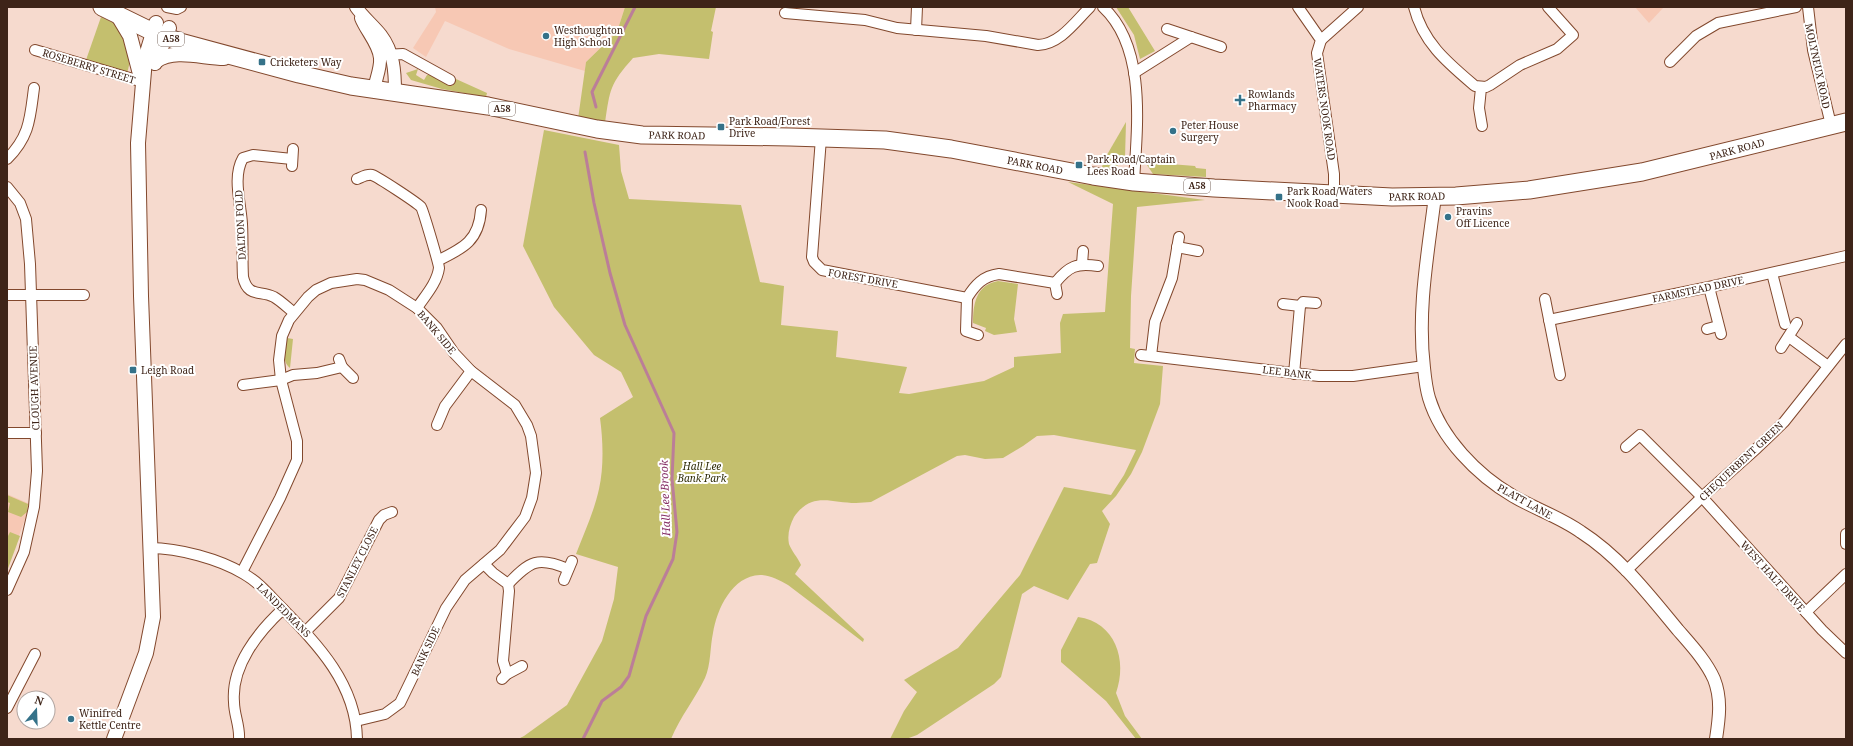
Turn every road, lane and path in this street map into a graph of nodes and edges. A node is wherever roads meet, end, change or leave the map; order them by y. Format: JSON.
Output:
{"nodes":[{"id":1,"x":102,"y":7,"type":"edge"},
{"id":2,"x":167,"y":7,"type":"edge"},
{"id":3,"x":917,"y":7,"type":"edge"},
{"id":4,"x":1090,"y":7,"type":"edge"},
{"id":5,"x":1103,"y":7,"type":"edge"},
{"id":6,"x":1298,"y":7,"type":"edge"},
{"id":7,"x":1358,"y":7,"type":"edge"},
{"id":8,"x":1414,"y":7,"type":"edge"},
{"id":9,"x":1548,"y":7,"type":"edge"},
{"id":10,"x":1796,"y":7,"type":"edge"},
{"id":11,"x":1808,"y":7,"type":"edge"},
{"id":12,"x":181,"y":8,"type":"edge"},
{"id":13,"x":357,"y":8,"type":"edge"},
{"id":14,"x":800,"y":11,"type":"edge"},
{"id":15,"x":113,"y":12,"type":"edge"},
{"id":16,"x":785,"y":13,"type":"dead end"},
{"id":17,"x":1167,"y":29,"type":"dead end"},
{"id":18,"x":161,"y":30,"type":"junction"},
{"id":19,"x":916,"y":30,"type":"junction"},
{"id":20,"x":1191,"y":37,"type":"junction"},
{"id":21,"x":1321,"y":40,"type":"junction"},
{"id":22,"x":1221,"y":47,"type":"dead end"},
{"id":23,"x":35,"y":50,"type":"dead end"},
{"id":24,"x":385,"y":55,"type":"junction"},
{"id":25,"x":245,"y":59,"type":"junction"},
{"id":26,"x":156,"y":61,"type":"junction"},
{"id":27,"x":1670,"y":62,"type":"dead end"},
{"id":28,"x":1134,"y":72,"type":"junction"},
{"id":29,"x":450,"y":80,"type":"dead end"},
{"id":30,"x":143,"y":82,"type":"junction"},
{"id":31,"x":34,"y":87,"type":"dead end"},
{"id":32,"x":1481,"y":88,"type":"junction"},
{"id":33,"x":374,"y":89,"type":"junction"},
{"id":34,"x":395,"y":92,"type":"junction"},
{"id":35,"x":1838,"y":123,"type":"edge"},
{"id":36,"x":1482,"y":126,"type":"dead end"},
{"id":37,"x":821,"y":138,"type":"junction"},
{"id":38,"x":293,"y":158,"type":"dead end"},
{"id":39,"x":7,"y":159,"type":"edge"},
{"id":40,"x":357,"y":179,"type":"dead end"},
{"id":41,"x":1134,"y":182,"type":"junction"},
{"id":42,"x":7,"y":187,"type":"edge"},
{"id":43,"x":1334,"y":195,"type":"junction"},
{"id":44,"x":1435,"y":196,"type":"junction"},
{"id":45,"x":481,"y":210,"type":"dead end"},
{"id":46,"x":1083,"y":251,"type":"dead end"},
{"id":47,"x":1198,"y":251,"type":"dead end"},
{"id":48,"x":1846,"y":256,"type":"edge"},
{"id":49,"x":439,"y":260,"type":"junction"},
{"id":50,"x":1082,"y":264,"type":"junction"},
{"id":51,"x":1098,"y":266,"type":"dead end"},
{"id":52,"x":1772,"y":273,"type":"junction"},
{"id":53,"x":1055,"y":283,"type":"junction"},
{"id":54,"x":1709,"y":288,"type":"junction"},
{"id":55,"x":1057,"y":294,"type":"dead end"},
{"id":56,"x":7,"y":295,"type":"edge"},
{"id":57,"x":30,"y":295,"type":"junction"},
{"id":58,"x":84,"y":295,"type":"dead end"},
{"id":59,"x":967,"y":298,"type":"junction"},
{"id":60,"x":1545,"y":299,"type":"dead end"},
{"id":61,"x":1316,"y":303,"type":"dead end"},
{"id":62,"x":1283,"y":304,"type":"dead end"},
{"id":63,"x":1300,"y":306,"type":"junction"},
{"id":64,"x":417,"y":308,"type":"junction"},
{"id":65,"x":294,"y":313,"type":"junction"},
{"id":66,"x":1549,"y":320,"type":"junction"},
{"id":67,"x":1798,"y":323,"type":"dead end"},
{"id":68,"x":1785,"y":324,"type":"dead end"},
{"id":69,"x":1707,"y":329,"type":"dead end"},
{"id":70,"x":978,"y":335,"type":"dead end"},
{"id":71,"x":1789,"y":337,"type":"junction"},
{"id":72,"x":1846,"y":344,"type":"edge"},
{"id":73,"x":1781,"y":348,"type":"dead end"},
{"id":74,"x":1424,"y":366,"type":"junction"},
{"id":75,"x":1828,"y":366,"type":"junction"},
{"id":76,"x":471,"y":371,"type":"junction"},
{"id":77,"x":1294,"y":374,"type":"junction"},
{"id":78,"x":1560,"y":375,"type":"dead end"},
{"id":79,"x":353,"y":378,"type":"dead end"},
{"id":80,"x":281,"y":380,"type":"junction"},
{"id":81,"x":243,"y":385,"type":"dead end"},
{"id":82,"x":447,"y":429,"type":"dead end"},
{"id":83,"x":36,"y":432,"type":"junction"},
{"id":84,"x":7,"y":433,"type":"edge"},
{"id":85,"x":1626,"y":447,"type":"dead end"},
{"id":86,"x":1702,"y":497,"type":"junction"},
{"id":87,"x":392,"y":512,"type":"dead end"},
{"id":88,"x":1846,"y":534,"type":"edge"},
{"id":89,"x":1846,"y":544,"type":"edge"},
{"id":90,"x":150,"y":548,"type":"junction"},
{"id":91,"x":484,"y":564,"type":"junction"},
{"id":92,"x":1626,"y":571,"type":"junction"},
{"id":93,"x":242,"y":572,"type":"junction"},
{"id":94,"x":1846,"y":574,"type":"edge"},
{"id":95,"x":564,"y":580,"type":"dead end"},
{"id":96,"x":508,"y":584,"type":"junction"},
{"id":97,"x":7,"y":590,"type":"edge"},
{"id":98,"x":283,"y":609,"type":"junction"},
{"id":99,"x":1806,"y":612,"type":"junction"},
{"id":100,"x":306,"y":631,"type":"junction"},
{"id":101,"x":1846,"y":653,"type":"edge"},
{"id":102,"x":35,"y":654,"type":"dead end"},
{"id":103,"x":522,"y":666,"type":"dead end"},
{"id":104,"x":7,"y":708,"type":"edge"},
{"id":105,"x":356,"y":721,"type":"junction"},
{"id":106,"x":114,"y":739,"type":"edge"},
{"id":107,"x":239,"y":739,"type":"edge"},
{"id":108,"x":357,"y":739,"type":"edge"},
{"id":109,"x":1716,"y":739,"type":"edge"}],
"edges":[{"from":1,"to":15,"type":"highway","number":"A58"},
{"from":2,"to":12,"type":"street"},
{"from":3,"to":19,"type":"street"},
{"from":4,"to":19,"type":"street"},
{"from":5,"to":28,"type":"street"},
{"from":6,"to":21,"type":"street"},
{"from":7,"to":21,"type":"street"},
{"from":8,"to":32,"type":"street"},
{"from":9,"to":32,"type":"street"},
{"from":10,"to":27,"type":"street"},
{"from":11,"to":35,"type":"street","name":"MOLYNEUX ROAD"},
{"from":13,"to":24,"type":"street"},
{"from":14,"to":16,"type":"street"},
{"from":14,"to":19,"type":"street"},
{"from":15,"to":18,"type":"highway","number":"A58"},
{"from":15,"to":30,"type":"main road"},
{"from":17,"to":20,"type":"street"},
{"from":18,"to":25,"type":"highway","number":"A58"},
{"from":18,"to":26,"type":"main road"},
{"from":18,"to":30,"type":"main road"},
{"from":20,"to":22,"type":"street"},
{"from":20,"to":28,"type":"street"},
{"from":21,"to":43,"type":"street","name":"WATERS NOOK ROAD"},
{"from":23,"to":30,"type":"street","name":"ROSEBERRY STREET"},
{"from":24,"to":29,"type":"street"},
{"from":24,"to":33,"type":"street"},
{"from":24,"to":34,"type":"street"},
{"from":25,"to":26,"type":"main road"},
{"from":25,"to":33,"type":"highway","number":"A58"},
{"from":26,"to":30,"type":"main road"},
{"from":28,"to":41,"type":"street"},
{"from":30,"to":90,"type":"main road"},
{"from":31,"to":39,"type":"street"},
{"from":32,"to":36,"type":"street"},
{"from":33,"to":34,"type":"highway","number":"A58"},
{"from":34,"to":37,"type":"highway","name":"PARK ROAD","number":"A58"},
{"from":35,"to":44,"type":"highway","name":"PARK ROAD","number":"A58"},
{"from":37,"to":41,"type":"highway","name":"PARK ROAD","number":"A58"},
{"from":37,"to":59,"type":"street","name":"FOREST DRIVE"},
{"from":38,"to":65,"type":"street","name":"DALTON FOLD"},
{"from":40,"to":49,"type":"street"},
{"from":41,"to":43,"type":"highway","name":"PARK ROAD","number":"A58"},
{"from":42,"to":57,"type":"street","name":"CLOUGH AVENUE"},
{"from":43,"to":44,"type":"highway","name":"PARK ROAD","number":"A58"},
{"from":44,"to":74,"type":"street","name":"PLATT LANE"},
{"from":45,"to":49,"type":"street"},
{"from":46,"to":50,"type":"street"},
{"from":47,"to":77,"type":"street","name":"LEE BANK"},
{"from":48,"to":52,"type":"street","name":"FARMSTEAD DRIVE"},
{"from":49,"to":64,"type":"street"},
{"from":50,"to":51,"type":"street"},
{"from":50,"to":53,"type":"street"},
{"from":52,"to":54,"type":"street","name":"FARMSTEAD DRIVE"},
{"from":52,"to":68,"type":"street"},
{"from":53,"to":55,"type":"street"},
{"from":53,"to":59,"type":"street"},
{"from":54,"to":66,"type":"street","name":"FARMSTEAD DRIVE"},
{"from":54,"to":69,"type":"street"},
{"from":56,"to":57,"type":"street"},
{"from":57,"to":58,"type":"street"},
{"from":57,"to":83,"type":"street","name":"CLOUGH AVENUE"},
{"from":59,"to":70,"type":"street"},
{"from":60,"to":66,"type":"street"},
{"from":61,"to":63,"type":"street"},
{"from":62,"to":63,"type":"street"},
{"from":63,"to":77,"type":"street"},
{"from":64,"to":65,"type":"street","name":"BANK SIDE"},
{"from":64,"to":76,"type":"street","name":"BANK SIDE"},
{"from":65,"to":80,"type":"street","name":"BANK SIDE"},
{"from":66,"to":78,"type":"street"},
{"from":67,"to":71,"type":"street"},
{"from":71,"to":73,"type":"street"},
{"from":71,"to":75,"type":"street"},
{"from":72,"to":75,"type":"street","name":"CHEQUERBENT GREEN"},
{"from":74,"to":77,"type":"street","name":"LEE BANK"},
{"from":74,"to":92,"type":"street","name":"PLATT LANE"},
{"from":75,"to":86,"type":"street","name":"CHEQUERBENT GREEN"},
{"from":76,"to":82,"type":"street"},
{"from":76,"to":91,"type":"street","name":"BANK SIDE"},
{"from":79,"to":80,"type":"street"},
{"from":80,"to":81,"type":"street"},
{"from":80,"to":93,"type":"street","name":"BANK SIDE"},
{"from":83,"to":84,"type":"street"},
{"from":83,"to":97,"type":"street","name":"CLOUGH AVENUE"},
{"from":85,"to":86,"type":"street","name":"WEST HALT DRIVE"},
{"from":86,"to":92,"type":"street","name":"CHEQUERBENT GREEN"},
{"from":86,"to":99,"type":"street","name":"WEST HALT DRIVE"},
{"from":87,"to":100,"type":"street","name":"STANLEY CLOSE"},
{"from":88,"to":89,"type":"street"},
{"from":90,"to":93,"type":"street","name":"LANDEDMANS"},
{"from":90,"to":106,"type":"main road"},
{"from":91,"to":96,"type":"street"},
{"from":91,"to":105,"type":"street","name":"BANK SIDE"},
{"from":92,"to":109,"type":"street","name":"PLATT LANE"},
{"from":93,"to":98,"type":"street","name":"LANDEDMANS"},
{"from":94,"to":99,"type":"street"},
{"from":95,"to":96,"type":"street"},
{"from":96,"to":103,"type":"street"},
{"from":98,"to":100,"type":"street","name":"LANDEDMANS"},
{"from":98,"to":107,"type":"street"},
{"from":99,"to":101,"type":"street","name":"WEST HALT DRIVE"},
{"from":100,"to":105,"type":"street","name":"LANDEDMANS"},
{"from":102,"to":104,"type":"street"},
{"from":105,"to":108,"type":"street","name":"LANDEDMANS"}]}
